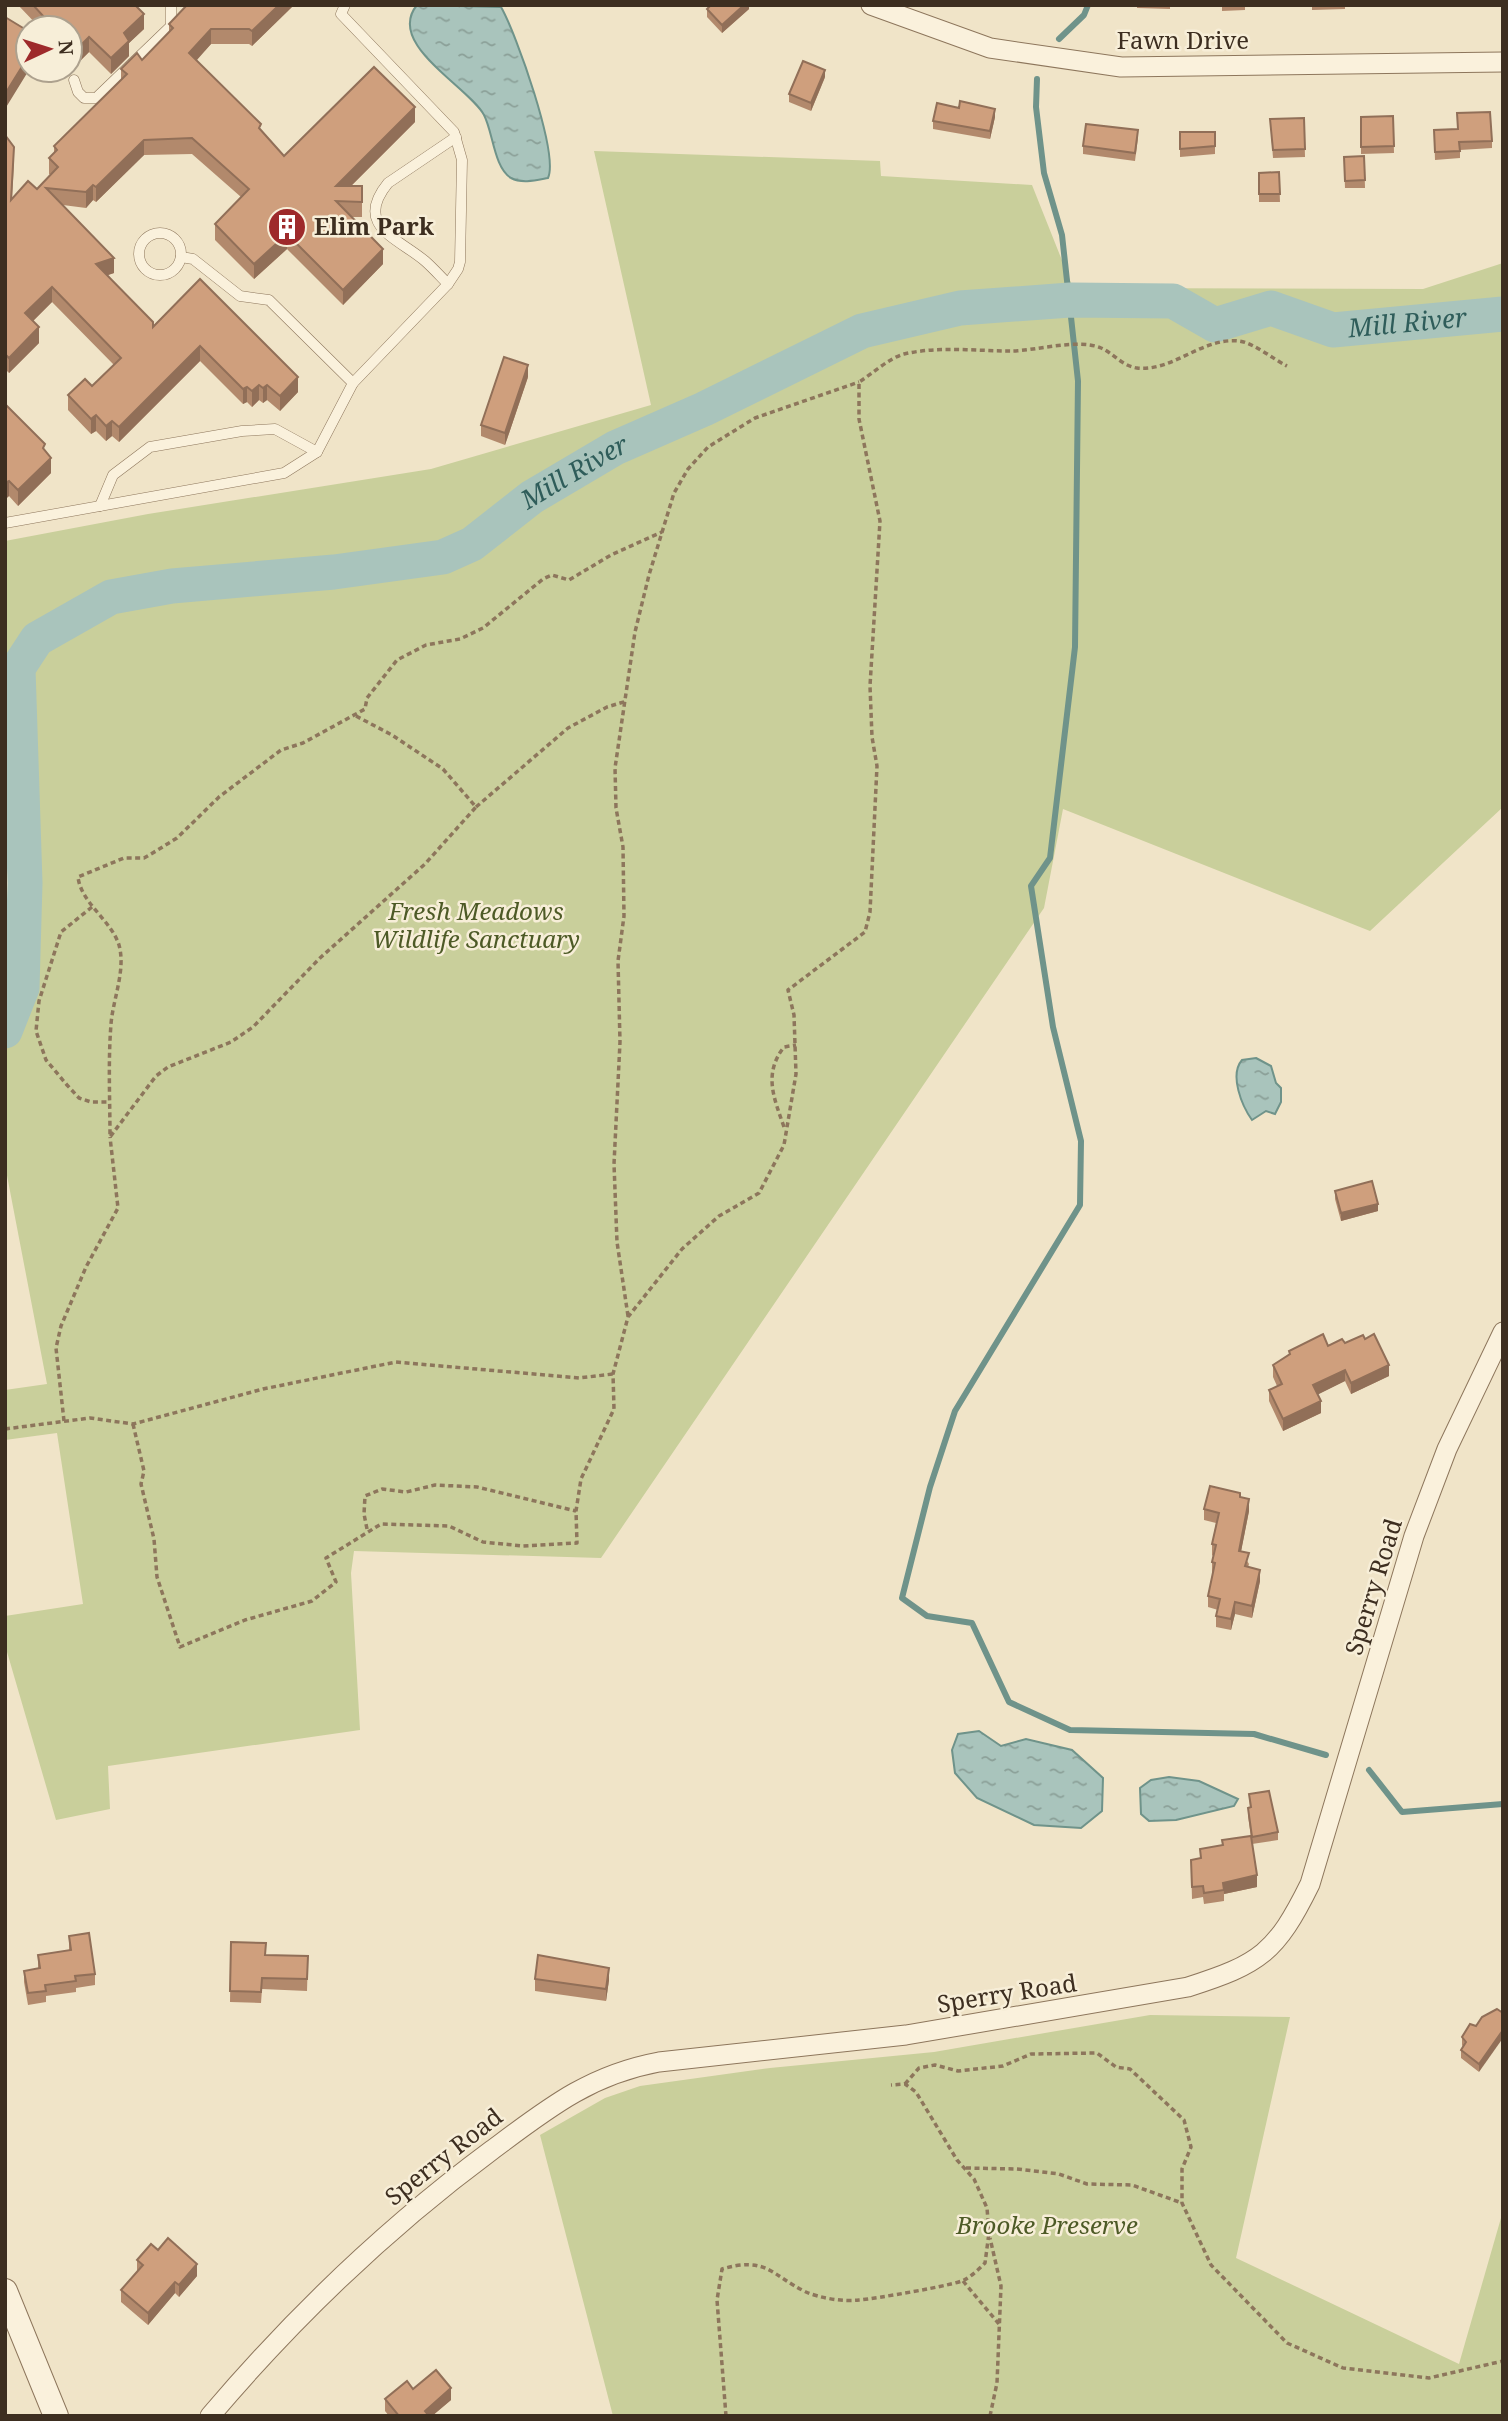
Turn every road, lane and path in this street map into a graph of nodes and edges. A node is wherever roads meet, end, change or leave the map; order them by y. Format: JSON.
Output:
{"nodes":[{"id":1,"x":171,"y":5,"type":"edge"},
{"id":2,"x":345,"y":5,"type":"edge"},
{"id":3,"x":871,"y":5,"type":"edge"},
{"id":4,"x":1503,"y":62,"type":"edge"},
{"id":5,"x":75,"y":84,"type":"edge"},
{"id":6,"x":456,"y":137,"type":"junction"},
{"id":7,"x":181,"y":257,"type":"junction"},
{"id":8,"x":448,"y":284,"type":"junction"},
{"id":9,"x":1287,"y":366,"type":"dead end"},
{"id":10,"x":859,"y":382,"type":"junction"},
{"id":11,"x":353,"y":383,"type":"junction"},
{"id":12,"x":317,"y":452,"type":"junction"},
{"id":13,"x":100,"y":506,"type":"junction"},
{"id":14,"x":5,"y":523,"type":"edge"},
{"id":15,"x":662,"y":532,"type":"junction"},
{"id":16,"x":626,"y":701,"type":"junction"},
{"id":17,"x":356,"y":716,"type":"junction"},
{"id":18,"x":476,"y":807,"type":"junction"},
{"id":19,"x":92,"y":907,"type":"junction"},
{"id":20,"x":796,"y":1045,"type":"junction"},
{"id":21,"x":108,"y":1102,"type":"junction"},
{"id":22,"x":785,"y":1129,"type":"junction"},
{"id":23,"x":110,"y":1137,"type":"junction"},
{"id":24,"x":628,"y":1317,"type":"junction"},
{"id":25,"x":1503,"y":1332,"type":"edge"},
{"id":26,"x":613,"y":1374,"type":"junction"},
{"id":27,"x":64,"y":1421,"type":"junction"},
{"id":28,"x":133,"y":1424,"type":"junction"},
{"id":29,"x":5,"y":1429,"type":"edge"},
{"id":30,"x":576,"y":1510,"type":"junction"},
{"id":31,"x":368,"y":1530,"type":"junction"},
{"id":32,"x":905,"y":2084,"type":"junction"},
{"id":33,"x":891,"y":2085,"type":"dead end"},
{"id":34,"x":964,"y":2168,"type":"junction"},
{"id":35,"x":1182,"y":2203,"type":"junction"},
{"id":36,"x":989,"y":2232,"type":"junction"},
{"id":37,"x":963,"y":2281,"type":"junction"},
{"id":38,"x":5,"y":2291,"type":"edge"},
{"id":39,"x":999,"y":2325,"type":"junction"},
{"id":40,"x":1503,"y":2361,"type":"edge"},
{"id":41,"x":56,"y":2416,"type":"edge"},
{"id":42,"x":210,"y":2416,"type":"edge"},
{"id":43,"x":726,"y":2416,"type":"edge"},
{"id":44,"x":990,"y":2416,"type":"edge"}],
"edges":[{"from":1,"to":5,"type":"lane"},
{"from":2,"to":6,"type":"lane"},
{"from":3,"to":4,"type":"street","name":"Fawn Drive"},
{"from":6,"to":8,"type":"lane"},
{"from":6,"to":8,"type":"lane"},
{"from":7,"to":7,"type":"lane"},
{"from":7,"to":11,"type":"lane"},
{"from":8,"to":11,"type":"lane"},
{"from":9,"to":10,"type":"path"},
{"from":10,"to":15,"type":"path"},
{"from":10,"to":20,"type":"path"},
{"from":11,"to":12,"type":"lane"},
{"from":12,"to":13,"type":"lane"},
{"from":12,"to":13,"type":"lane"},
{"from":13,"to":14,"type":"lane"},
{"from":15,"to":16,"type":"path"},
{"from":15,"to":17,"type":"path"},
{"from":16,"to":18,"type":"path"},
{"from":16,"to":24,"type":"path"},
{"from":17,"to":18,"type":"path"},
{"from":17,"to":19,"type":"path"},
{"from":18,"to":23,"type":"path"},
{"from":19,"to":21,"type":"path"},
{"from":19,"to":21,"type":"path"},
{"from":20,"to":22,"type":"path"},
{"from":20,"to":22,"type":"path"},
{"from":21,"to":23,"type":"path"},
{"from":22,"to":24,"type":"path"},
{"from":23,"to":27,"type":"path"},
{"from":24,"to":26,"type":"path"},
{"from":25,"to":42,"type":"street","name":"Sperry Road"},
{"from":26,"to":28,"type":"path"},
{"from":26,"to":30,"type":"path"},
{"from":27,"to":28,"type":"path"},
{"from":27,"to":29,"type":"path"},
{"from":28,"to":31,"type":"path"},
{"from":30,"to":31,"type":"path"},
{"from":30,"to":31,"type":"path"},
{"from":32,"to":33,"type":"path"},
{"from":32,"to":34,"type":"path"},
{"from":32,"to":35,"type":"path"},
{"from":34,"to":35,"type":"path"},
{"from":34,"to":36,"type":"path"},
{"from":35,"to":40,"type":"path"},
{"from":36,"to":37,"type":"path"},
{"from":36,"to":39,"type":"path"},
{"from":37,"to":39,"type":"path"},
{"from":37,"to":43,"type":"path"},
{"from":38,"to":41,"type":"street"},
{"from":39,"to":44,"type":"path"}]}
